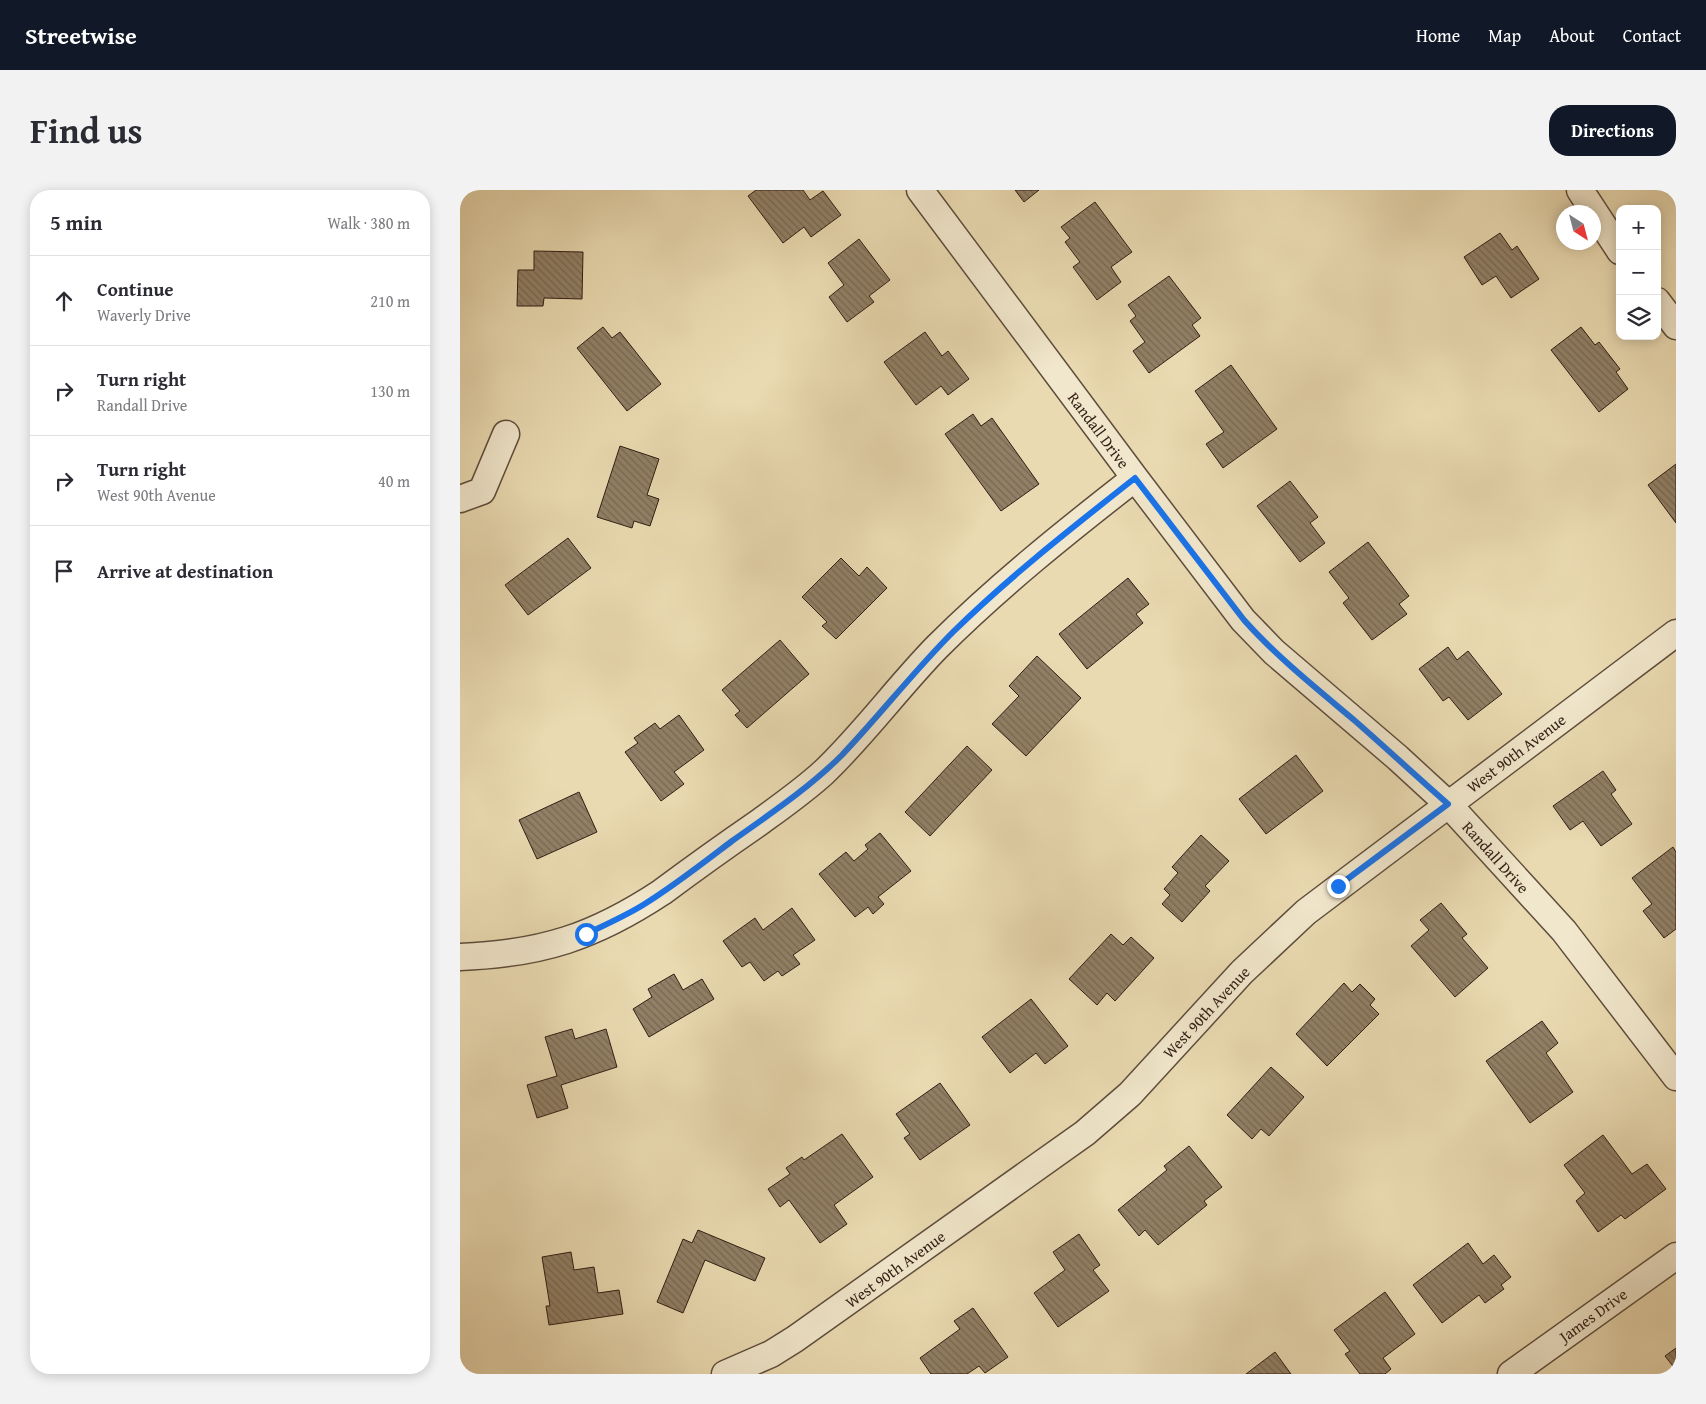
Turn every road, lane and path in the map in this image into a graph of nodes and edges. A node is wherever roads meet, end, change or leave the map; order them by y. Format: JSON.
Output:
{"nodes":[{"id":1,"x":920,"y":190,"type":"edge"},
{"id":2,"x":1580,"y":190,"type":"edge"},
{"id":3,"x":1619,"y":250,"type":"edge"},
{"id":4,"x":1661,"y":306,"type":"edge"},
{"id":5,"x":1676,"y":326,"type":"edge"},
{"id":6,"x":506,"y":434,"type":"dead end"},
{"id":7,"x":1135,"y":478,"type":"junction"},
{"id":8,"x":460,"y":499,"type":"edge"},
{"id":9,"x":1676,"y":633,"type":"edge"},
{"id":10,"x":1448,"y":804,"type":"junction"},
{"id":11,"x":460,"y":957,"type":"edge"},
{"id":12,"x":1676,"y":1077,"type":"edge"},
{"id":13,"x":1676,"y":1256,"type":"edge"},
{"id":14,"x":725,"y":1374,"type":"edge"},
{"id":15,"x":1511,"y":1374,"type":"edge"}],
"edges":[{"from":1,"to":7,"type":"street","name":"Randall Drive"},
{"from":2,"to":3,"type":"street"},
{"from":4,"to":5,"type":"street"},
{"from":6,"to":8,"type":"street"},
{"from":7,"to":10,"type":"street","name":"Randall Drive"},
{"from":7,"to":11,"type":"street"},
{"from":9,"to":10,"type":"street","name":"West 90th Avenue"},
{"from":10,"to":12,"type":"street","name":"Randall Drive"},
{"from":10,"to":14,"type":"street","name":"West 90th Avenue"},
{"from":13,"to":15,"type":"street","name":"James Drive"}]}
